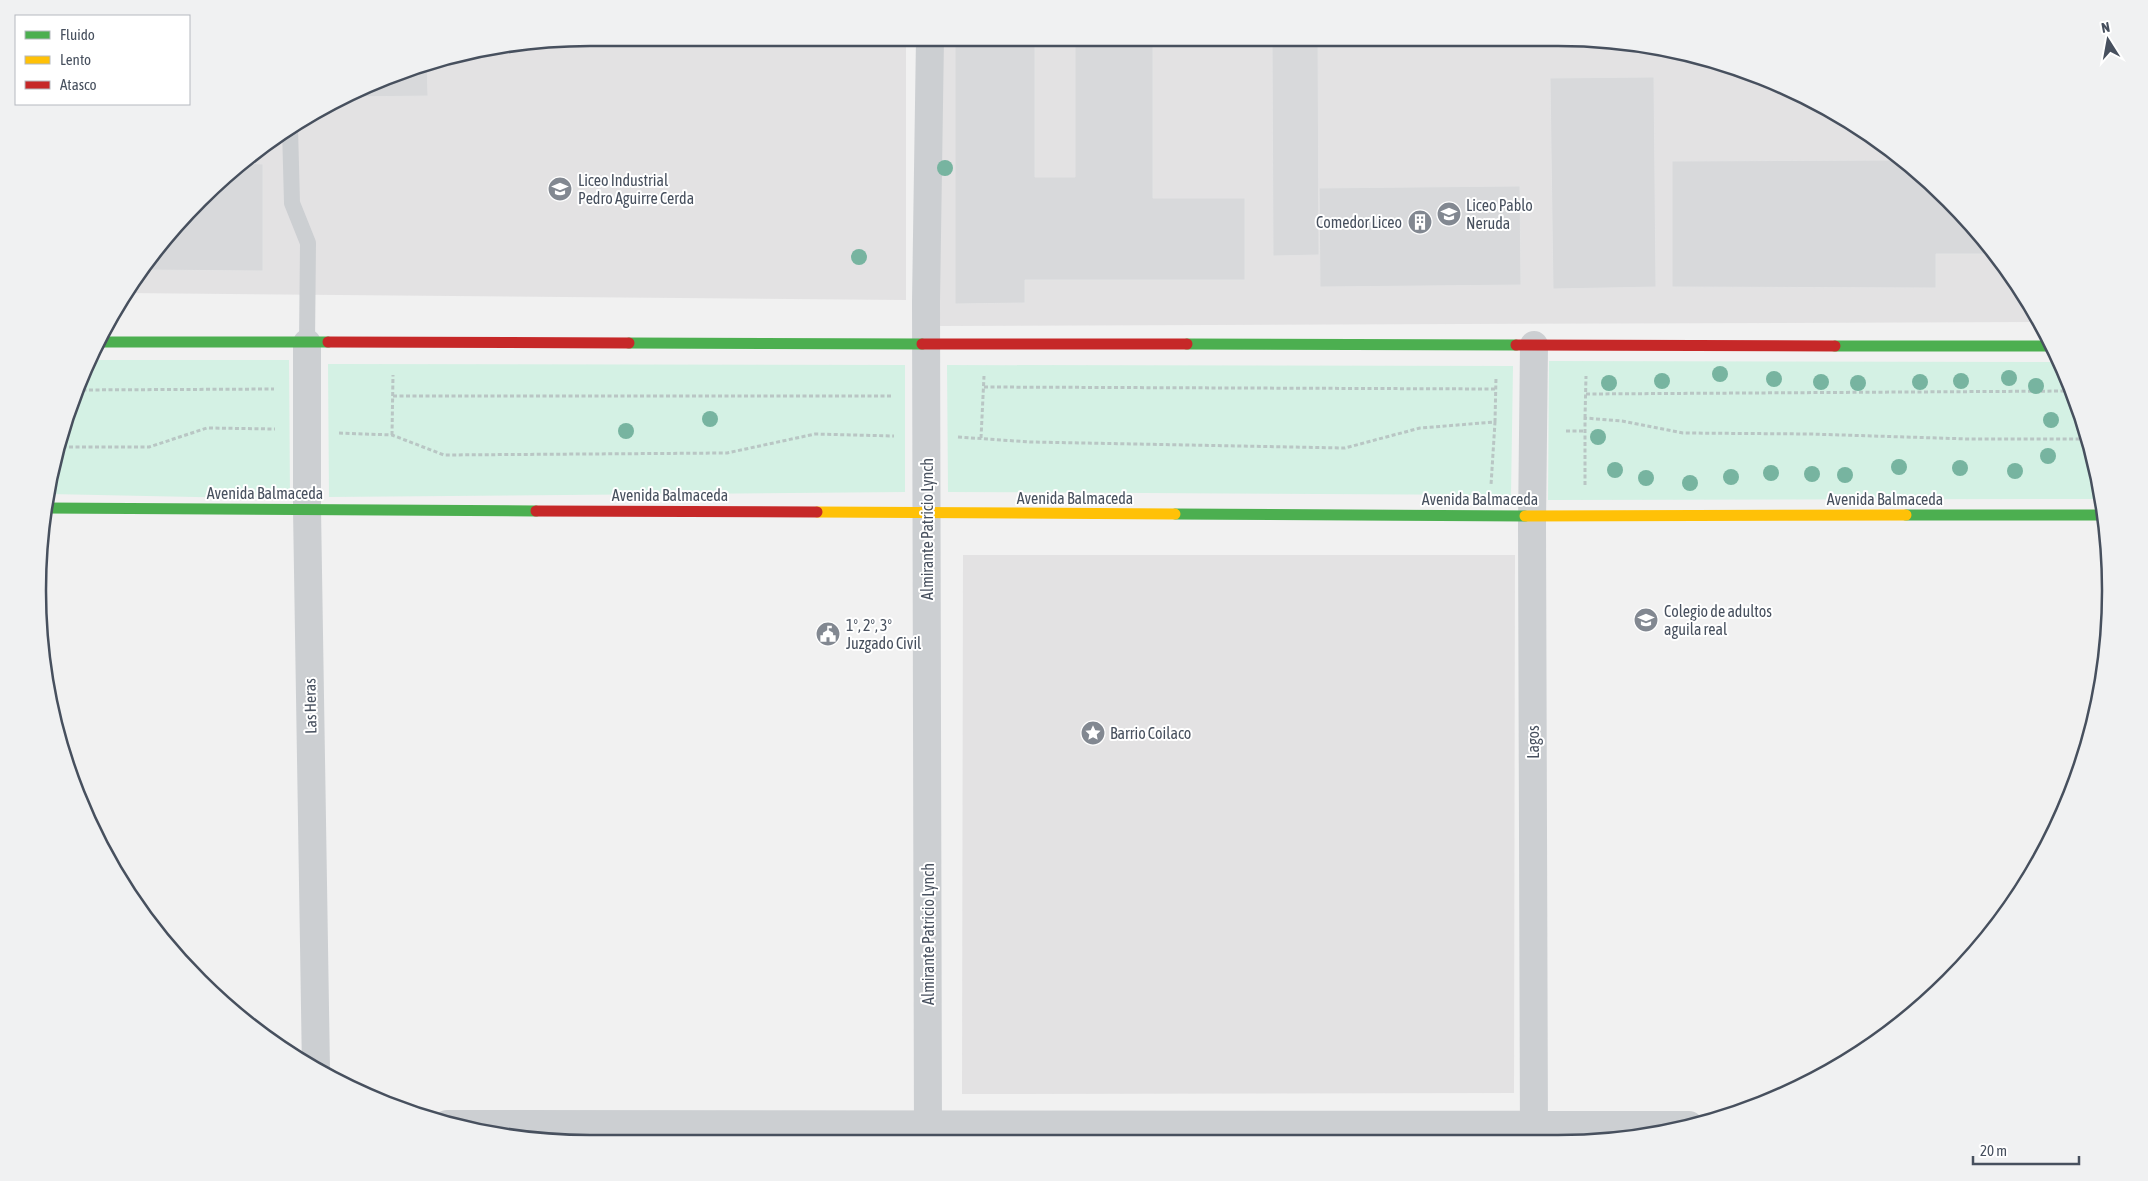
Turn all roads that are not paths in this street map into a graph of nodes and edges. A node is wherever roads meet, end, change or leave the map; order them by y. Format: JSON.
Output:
{"nodes":[{"id":1,"x":930,"y":46,"type":"edge"},
{"id":2,"x":290,"y":137,"type":"edge"},
{"id":3,"x":106,"y":342,"type":"edge"},
{"id":4,"x":307,"y":342,"type":"junction"},
{"id":5,"x":926,"y":344,"type":"junction"},
{"id":6,"x":1534,"y":345,"type":"junction"},
{"id":7,"x":2044,"y":346,"type":"edge"},
{"id":8,"x":53,"y":508,"type":"edge"},
{"id":9,"x":307,"y":509,"type":"junction"},
{"id":10,"x":927,"y":513,"type":"junction"},
{"id":11,"x":2096,"y":515,"type":"edge"},
{"id":12,"x":1532,"y":516,"type":"junction"},
{"id":13,"x":316,"y":1061,"type":"edge"},
{"id":14,"x":489,"y":1125,"type":"edge"},
{"id":15,"x":1647,"y":1127,"type":"edge"},
{"id":16,"x":1534,"y":1132,"type":"edge"},
{"id":17,"x":928,"y":1133,"type":"edge"}],
"edges":[{"from":1,"to":5,"type":"street","name":"Almirante Patricio Lynch"},
{"from":2,"to":4,"type":"lane"},
{"from":3,"to":4,"type":"main road"},
{"from":4,"to":5,"type":"main road"},
{"from":4,"to":9,"type":"street","name":"Las Heras"},
{"from":5,"to":6,"type":"main road"},
{"from":5,"to":10,"type":"street","name":"Almirante Patricio Lynch"},
{"from":6,"to":7,"type":"main road"},
{"from":6,"to":12,"type":"street","name":"Lagos"},
{"from":8,"to":9,"type":"main road","name":"Avenida Balmaceda"},
{"from":9,"to":10,"type":"main road","name":"Avenida Balmaceda"},
{"from":9,"to":13,"type":"street","name":"Las Heras"},
{"from":10,"to":12,"type":"main road","name":"Avenida Balmaceda"},
{"from":10,"to":17,"type":"street","name":"Almirante Patricio Lynch"},
{"from":11,"to":12,"type":"main road","name":"Avenida Balmaceda"},
{"from":12,"to":16,"type":"street","name":"Lagos"},
{"from":14,"to":17,"type":"street"},
{"from":15,"to":16,"type":"street"},
{"from":16,"to":17,"type":"street"}]}
